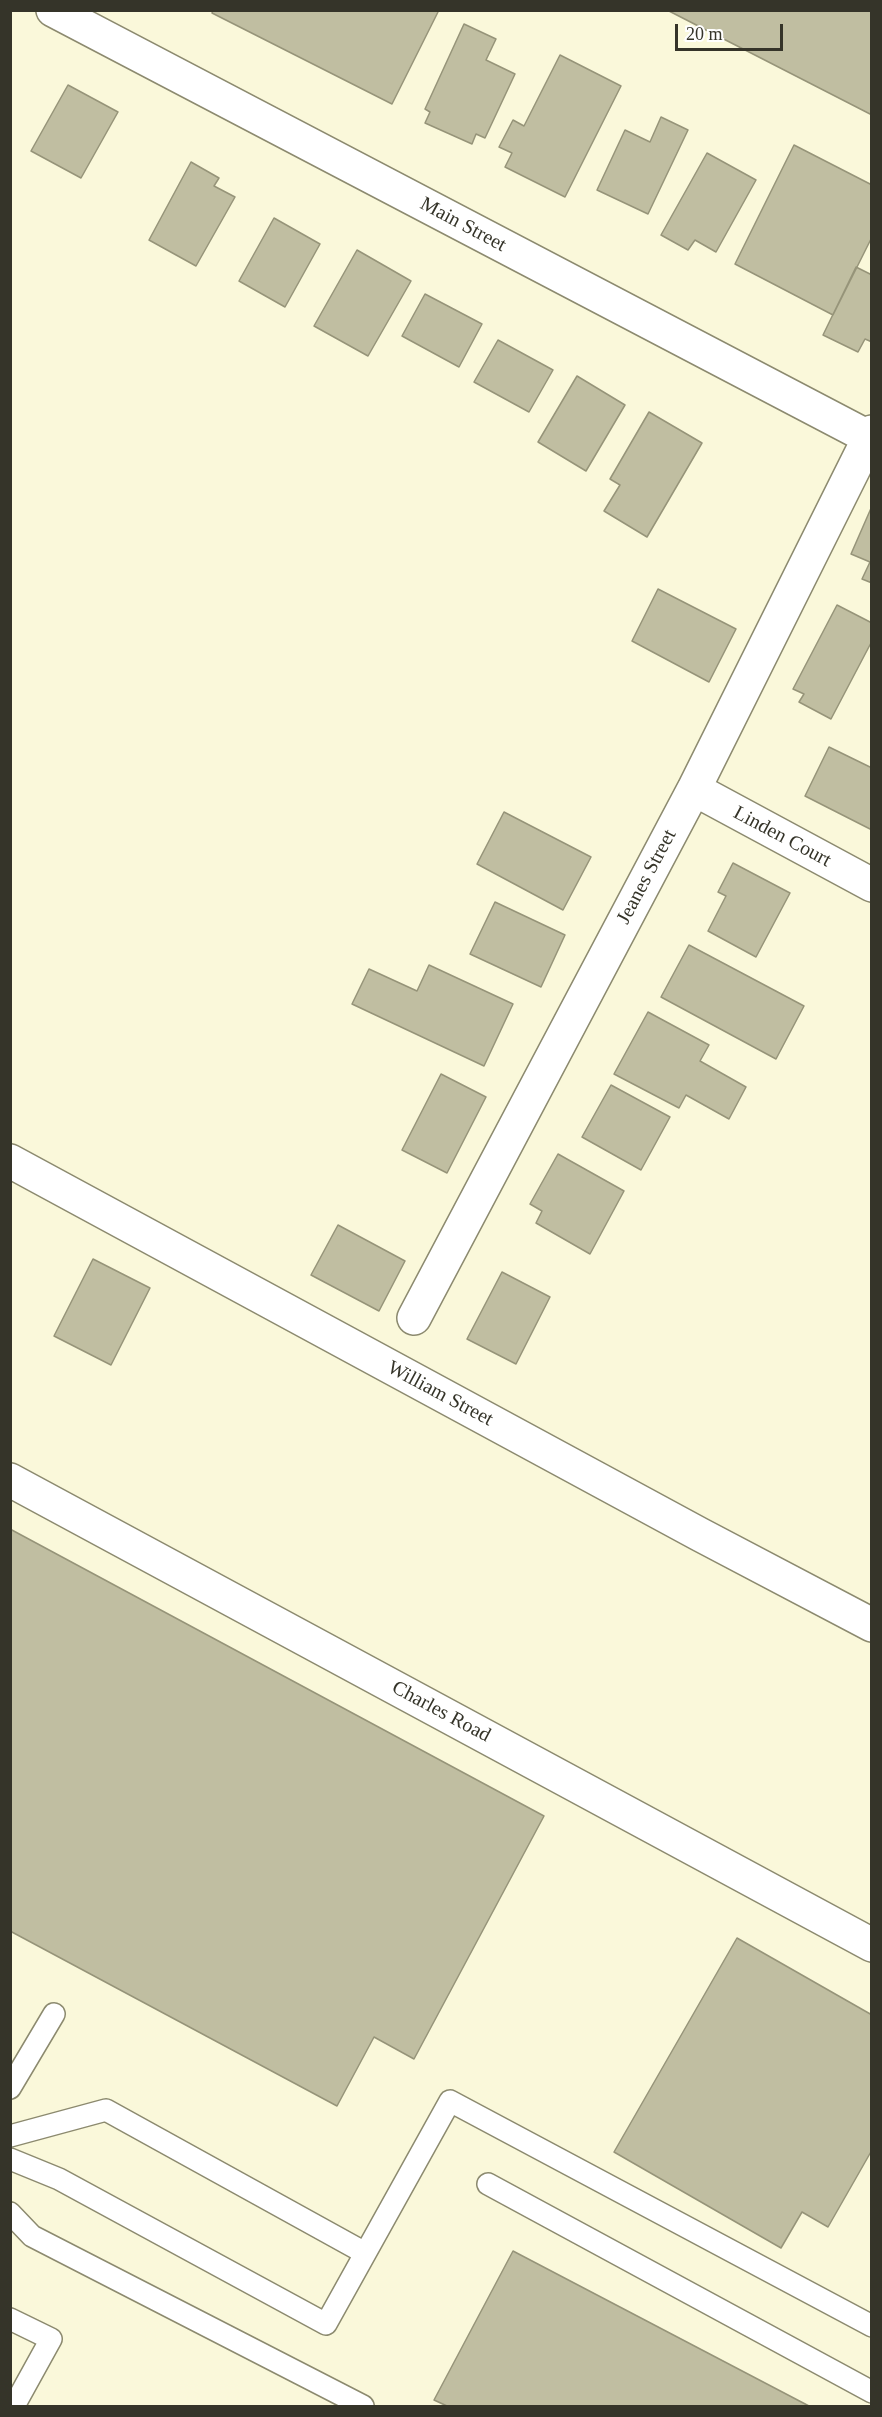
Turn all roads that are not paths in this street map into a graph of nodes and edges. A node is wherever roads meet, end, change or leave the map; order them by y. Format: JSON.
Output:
{"nodes":[{"id":1,"x":53,"y":10,"type":"edge"},
{"id":2,"x":870,"y":436,"type":"edge"},
{"id":3,"x":694,"y":789,"type":"junction"},
{"id":4,"x":872,"y":885,"type":"edge"},
{"id":5,"x":10,"y":1161,"type":"edge"},
{"id":6,"x":414,"y":1318,"type":"dead end"},
{"id":7,"x":10,"y":1480,"type":"edge"},
{"id":8,"x":872,"y":1625,"type":"edge"},
{"id":9,"x":872,"y":1945,"type":"edge"},
{"id":10,"x":54,"y":2014,"type":"dead end"},
{"id":11,"x":10,"y":2088,"type":"edge"},
{"id":12,"x":10,"y":2136,"type":"edge"},
{"id":13,"x":10,"y":2159,"type":"edge"},
{"id":14,"x":488,"y":2184,"type":"dead end"},
{"id":15,"x":10,"y":2213,"type":"edge"},
{"id":16,"x":365,"y":2253,"type":"junction"},
{"id":17,"x":10,"y":2319,"type":"edge"},
{"id":18,"x":872,"y":2326,"type":"edge"},
{"id":19,"x":872,"y":2392,"type":"edge"},
{"id":20,"x":14,"y":2406,"type":"edge"},
{"id":21,"x":363,"y":2406,"type":"edge"}],
"edges":[{"from":1,"to":2,"type":"street","name":"Main Street"},
{"from":2,"to":3,"type":"street","name":"Jeanes Street"},
{"from":3,"to":4,"type":"street","name":"Linden Court"},
{"from":3,"to":6,"type":"street","name":"Jeanes Street"},
{"from":5,"to":8,"type":"street","name":"William Street"},
{"from":7,"to":9,"type":"street","name":"Charles Road"},
{"from":10,"to":11,"type":"lane"},
{"from":12,"to":16,"type":"lane"},
{"from":13,"to":16,"type":"lane"},
{"from":14,"to":19,"type":"lane"},
{"from":15,"to":21,"type":"lane"},
{"from":16,"to":18,"type":"lane"},
{"from":17,"to":20,"type":"lane"}]}
